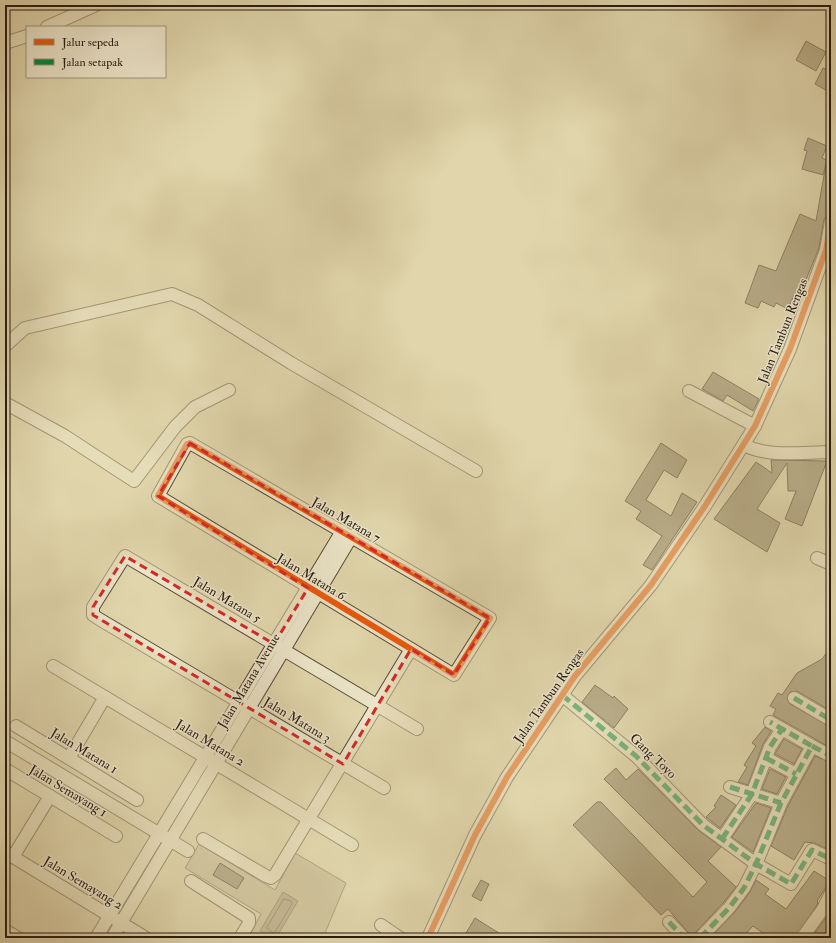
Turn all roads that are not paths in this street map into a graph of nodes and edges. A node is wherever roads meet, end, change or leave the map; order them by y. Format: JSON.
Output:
{"nodes":[{"id":1,"x":96,"y":5,"type":"edge"},
{"id":2,"x":49,"y":26,"type":"edge"},
{"id":3,"x":26,"y":36,"type":"edge"},
{"id":4,"x":5,"y":43,"type":"edge"},
{"id":5,"x":831,"y":221,"type":"edge"},
{"id":6,"x":5,"y":346,"type":"edge"},
{"id":7,"x":229,"y":390,"type":"dead end"},
{"id":8,"x":690,"y":391,"type":"dead end"},
{"id":9,"x":5,"y":403,"type":"edge"},
{"id":10,"x":755,"y":426,"type":"junction"},
{"id":11,"x":749,"y":448,"type":"junction"},
{"id":12,"x":831,"y":452,"type":"edge"},
{"id":13,"x":476,"y":471,"type":"dead end"},
{"id":14,"x":158,"y":496,"type":"joint"},
{"id":15,"x":347,"y":534,"type":"junction"},
{"id":16,"x":817,"y":558,"type":"dead end"},
{"id":17,"x":831,"y":564,"type":"edge"},
{"id":18,"x":313,"y":591,"type":"junction"},
{"id":19,"x":93,"y":614,"type":"joint"},
{"id":20,"x":278,"y":647,"type":"junction"},
{"id":21,"x":411,"y":650,"type":"junction"},
{"id":22,"x":53,"y":666,"type":"dead end"},
{"id":23,"x":454,"y":674,"type":"joint"},
{"id":24,"x":105,"y":697,"type":"junction"},
{"id":25,"x":794,"y":698,"type":"dead end"},
{"id":26,"x":569,"y":701,"type":"junction"},
{"id":27,"x":244,"y":705,"type":"junction"},
{"id":28,"x":378,"y":706,"type":"junction"},
{"id":29,"x":831,"y":720,"type":"edge"},
{"id":30,"x":770,"y":722,"type":"dead end"},
{"id":31,"x":16,"y":726,"type":"dead end"},
{"id":32,"x":417,"y":729,"type":"dead end"},
{"id":33,"x":782,"y":729,"type":"junction"},
{"id":34,"x":5,"y":741,"type":"edge"},
{"id":35,"x":812,"y":746,"type":"junction"},
{"id":36,"x":831,"y":756,"type":"edge"},
{"id":37,"x":69,"y":758,"type":"junction"},
{"id":38,"x":766,"y":758,"type":"junction"},
{"id":39,"x":210,"y":760,"type":"junction"},
{"id":40,"x":343,"y":764,"type":"junction"},
{"id":41,"x":5,"y":769,"type":"edge"},
{"id":42,"x":796,"y":774,"type":"junction"},
{"id":43,"x":730,"y":787,"type":"dead end"},
{"id":44,"x":384,"y":788,"type":"dead end"},
{"id":45,"x":752,"y":794,"type":"junction"},
{"id":46,"x":50,"y":796,"type":"junction"},
{"id":47,"x":137,"y":800,"type":"dead end"},
{"id":48,"x":781,"y":803,"type":"junction"},
{"id":49,"x":309,"y":819,"type":"junction"},
{"id":50,"x":158,"y":834,"type":"junction"},
{"id":51,"x":116,"y":836,"type":"dead end"},
{"id":52,"x":203,"y":839,"type":"dead end"},
{"id":53,"x":722,"y":839,"type":"junction"},
{"id":54,"x":169,"y":840,"type":"junction"},
{"id":55,"x":352,"y":845,"type":"dead end"},
{"id":56,"x":188,"y":851,"type":"dead end"},
{"id":57,"x":9,"y":855,"type":"edge"},
{"id":58,"x":831,"y":859,"type":"edge"},
{"id":59,"x":756,"y":864,"type":"junction"},
{"id":60,"x":191,"y":881,"type":"dead end"},
{"id":61,"x":831,"y":893,"type":"edge"},
{"id":62,"x":109,"y":917,"type":"junction"},
{"id":63,"x":669,"y":922,"type":"dead end"},
{"id":64,"x":121,"y":923,"type":"junction"},
{"id":65,"x":380,"y":924,"type":"dead end"},
{"id":66,"x":5,"y":930,"type":"edge"},
{"id":67,"x":18,"y":938,"type":"edge"},
{"id":68,"x":96,"y":938,"type":"edge"},
{"id":69,"x":112,"y":938,"type":"edge"},
{"id":70,"x":146,"y":938,"type":"edge"},
{"id":71,"x":240,"y":938,"type":"edge"},
{"id":72,"x":400,"y":938,"type":"edge"},
{"id":73,"x":428,"y":938,"type":"edge"},
{"id":74,"x":684,"y":938,"type":"edge"},
{"id":75,"x":700,"y":938,"type":"edge"},
{"id":76,"x":802,"y":938,"type":"edge"}],
"edges":[{"from":1,"to":2,"type":"street"},
{"from":3,"to":4,"type":"street"},
{"from":5,"to":10,"type":"street","name":"Jalan Tambun Rengas"},
{"from":6,"to":13,"type":"street"},
{"from":7,"to":9,"type":"street"},
{"from":8,"to":10,"type":"street"},
{"from":10,"to":11,"type":"street","name":"Jalan Tambun Rengas"},
{"from":11,"to":12,"type":"street"},
{"from":11,"to":26,"type":"street","name":"Jalan Tambun Rengas"},
{"from":14,"to":15,"type":"street","name":"Jalan Matana 7"},
{"from":14,"to":18,"type":"street","name":"Jalan Matana 6"},
{"from":15,"to":18,"type":"street","name":"Jalan Matana Avenue"},
{"from":15,"to":23,"type":"street","name":"Jalan Matana 7"},
{"from":16,"to":17,"type":"street"},
{"from":18,"to":20,"type":"street","name":"Jalan Matana Avenue"},
{"from":18,"to":21,"type":"street","name":"Jalan Matana 6"},
{"from":19,"to":20,"type":"street","name":"Jalan Matana 5"},
{"from":19,"to":27,"type":"street","name":"Jalan Matana 3"},
{"from":20,"to":27,"type":"street","name":"Jalan Matana Avenue"},
{"from":20,"to":28,"type":"street","name":"Jalan Matana 5"},
{"from":21,"to":23,"type":"street","name":"Jalan Matana 6"},
{"from":21,"to":28,"type":"street"},
{"from":22,"to":24,"type":"street","name":"Jalan Matana 2"},
{"from":24,"to":37,"type":"street"},
{"from":24,"to":39,"type":"street","name":"Jalan Matana 2"},
{"from":25,"to":29,"type":"street"},
{"from":26,"to":53,"type":"street","name":"Gang Toyo"},
{"from":26,"to":73,"type":"street","name":"Jalan Tambun Rengas"},
{"from":27,"to":39,"type":"street","name":"Jalan Matana Avenue"},
{"from":27,"to":40,"type":"street","name":"Jalan Matana 3"},
{"from":28,"to":32,"type":"street","name":"Jalan Matana 5"},
{"from":28,"to":40,"type":"street"},
{"from":30,"to":33,"type":"street"},
{"from":31,"to":37,"type":"street","name":"Jalan Matana 1"},
{"from":33,"to":35,"type":"street"},
{"from":33,"to":38,"type":"street"},
{"from":34,"to":50,"type":"street"},
{"from":35,"to":36,"type":"street"},
{"from":35,"to":42,"type":"street"},
{"from":37,"to":47,"type":"street","name":"Jalan Matana 1"},
{"from":38,"to":42,"type":"street"},
{"from":38,"to":45,"type":"street"},
{"from":39,"to":49,"type":"street","name":"Jalan Matana 2"},
{"from":39,"to":50,"type":"street","name":"Jalan Matana Avenue"},
{"from":39,"to":54,"type":"street","name":"Jalan Matana Avenue"},
{"from":40,"to":44,"type":"street","name":"Jalan Matana 3"},
{"from":40,"to":49,"type":"street"},
{"from":41,"to":46,"type":"street","name":"Jalan Semayang 1"},
{"from":42,"to":48,"type":"street"},
{"from":43,"to":45,"type":"street"},
{"from":45,"to":48,"type":"street"},
{"from":45,"to":53,"type":"street"},
{"from":46,"to":51,"type":"street","name":"Jalan Semayang 1"},
{"from":46,"to":57,"type":"street"},
{"from":48,"to":59,"type":"street"},
{"from":49,"to":52,"type":"street"},
{"from":49,"to":55,"type":"street","name":"Jalan Matana 2"},
{"from":50,"to":54,"type":"street"},
{"from":50,"to":62,"type":"street","name":"Jalan Matana Avenue"},
{"from":53,"to":59,"type":"street","name":"Gang Toyo"},
{"from":54,"to":56,"type":"street"},
{"from":54,"to":64,"type":"street","name":"Jalan Matana Avenue"},
{"from":57,"to":62,"type":"street","name":"Jalan Semayang 2"},
{"from":58,"to":59,"type":"street","name":"Gang Toyo"},
{"from":59,"to":75,"type":"street"},
{"from":60,"to":71,"type":"street"},
{"from":61,"to":76,"type":"street"},
{"from":62,"to":64,"type":"street","name":"Jalan Semayang 2"},
{"from":62,"to":68,"type":"street","name":"Jalan Matana Avenue"},
{"from":63,"to":74,"type":"street"},
{"from":64,"to":69,"type":"street","name":"Jalan Matana Avenue"},
{"from":64,"to":70,"type":"street","name":"Jalan Semayang 2"},
{"from":65,"to":72,"type":"street"},
{"from":66,"to":67,"type":"street"}]}
